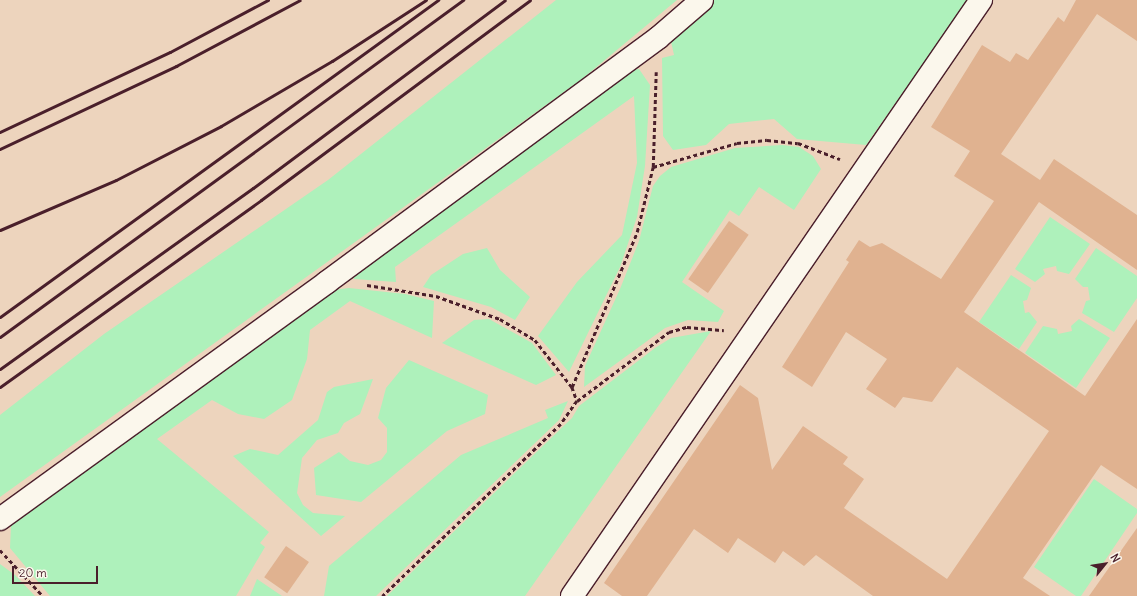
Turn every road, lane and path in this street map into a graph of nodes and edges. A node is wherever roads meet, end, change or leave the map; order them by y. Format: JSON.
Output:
{"nodes":[{"id":1,"x":702,"y":0,"type":"edge"},
{"id":2,"x":981,"y":0,"type":"edge"},
{"id":3,"x":658,"y":38,"type":"junction"},
{"id":4,"x":653,"y":167,"type":"junction"},
{"id":5,"x":863,"y":169,"type":"junction"},
{"id":6,"x":327,"y":282,"type":"junction"},
{"id":7,"x":707,"y":326,"type":"dead end"},
{"id":8,"x":572,"y":387,"type":"junction"},
{"id":9,"x":577,"y":401,"type":"junction"},
{"id":10,"x":0,"y":519,"type":"edge"},
{"id":11,"x":0,"y":550,"type":"edge"},
{"id":12,"x":44,"y":596,"type":"edge"},
{"id":13,"x":383,"y":596,"type":"edge"},
{"id":14,"x":572,"y":596,"type":"edge"}],
"edges":[{"from":1,"to":3,"type":"lane"},
{"from":2,"to":5,"type":"lane"},
{"from":3,"to":4,"type":"path"},
{"from":3,"to":6,"type":"lane"},
{"from":4,"to":5,"type":"path"},
{"from":4,"to":8,"type":"path"},
{"from":5,"to":14,"type":"lane"},
{"from":6,"to":8,"type":"path"},
{"from":6,"to":10,"type":"lane"},
{"from":7,"to":9,"type":"path"},
{"from":8,"to":9,"type":"path"},
{"from":9,"to":13,"type":"path"},
{"from":11,"to":12,"type":"path"}]}
